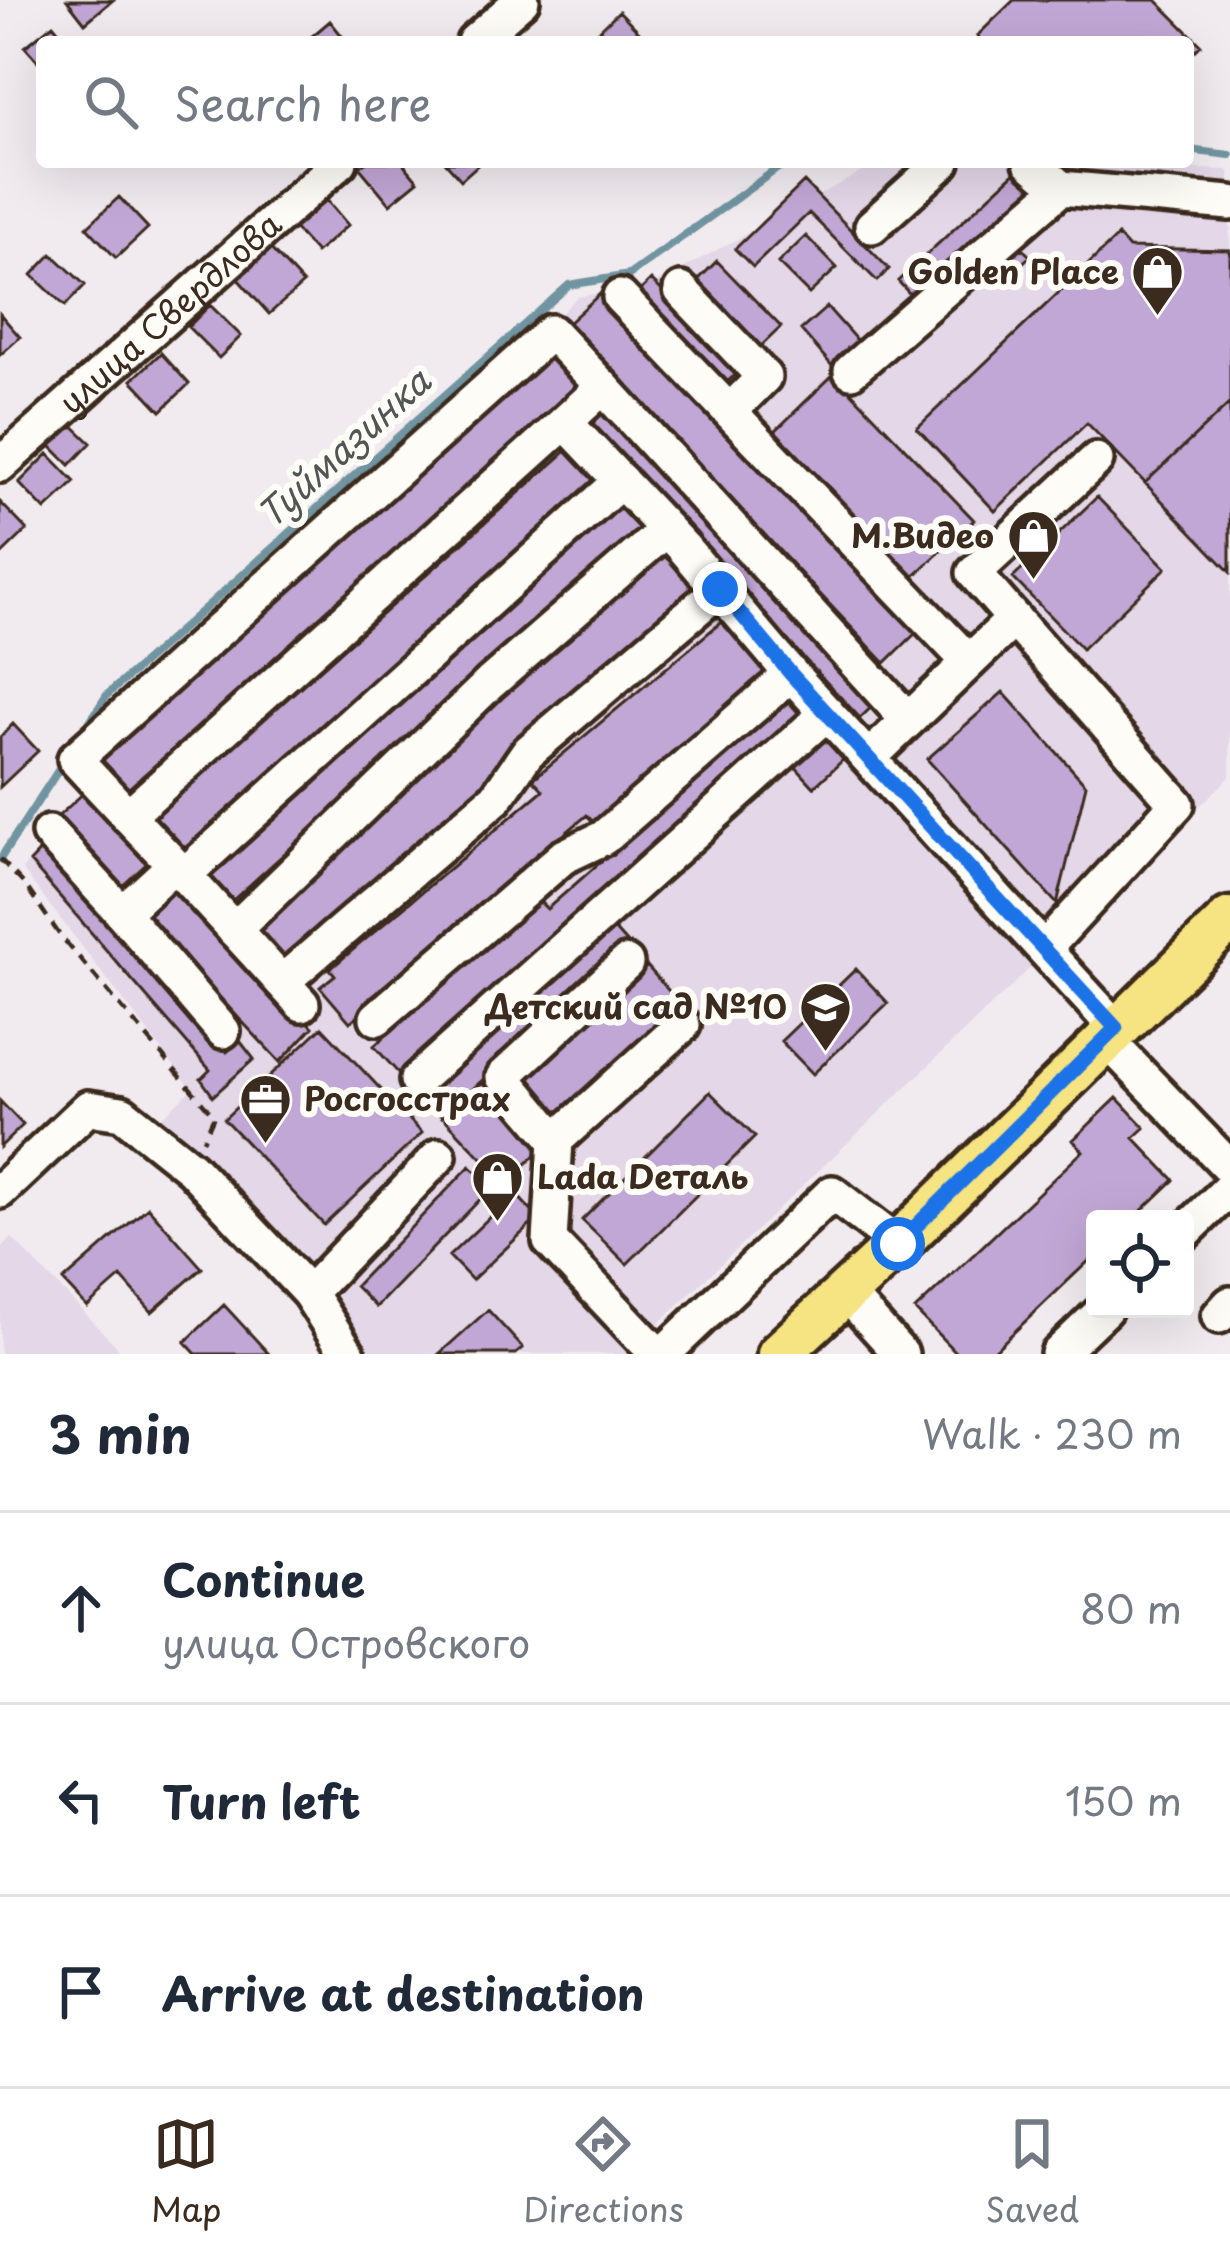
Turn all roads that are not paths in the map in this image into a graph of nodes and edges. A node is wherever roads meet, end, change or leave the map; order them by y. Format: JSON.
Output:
{"nodes":[{"id":1,"x":522,"y":0,"type":"edge"},
{"id":2,"x":482,"y":36,"type":"edge"},
{"id":3,"x":333,"y":168,"type":"edge"},
{"id":4,"x":936,"y":168,"type":"edge"},
{"id":5,"x":1038,"y":168,"type":"edge"},
{"id":6,"x":1061,"y":188,"type":"junction"},
{"id":7,"x":1230,"y":202,"type":"edge"},
{"id":8,"x":872,"y":226,"type":"dead end"},
{"id":9,"x":681,"y":290,"type":"dead end"},
{"id":10,"x":620,"y":297,"type":"dead end"},
{"id":11,"x":851,"y":371,"type":"dead end"},
{"id":12,"x":602,"y":387,"type":"junction"},
{"id":13,"x":730,"y":411,"type":"junction"},
{"id":14,"x":566,"y":422,"type":"junction"},
{"id":15,"x":1096,"y":460,"type":"dead end"},
{"id":16,"x":0,"y":465,"type":"edge"},
{"id":17,"x":621,"y":482,"type":"junction"},
{"id":18,"x":666,"y":530,"type":"junction"},
{"id":19,"x":720,"y":589,"type":"junction"},
{"id":20,"x":1014,"y":619,"type":"junction"},
{"id":21,"x":969,"y":662,"type":"junction"},
{"id":22,"x":791,"y":674,"type":"junction"},
{"id":23,"x":827,"y":713,"type":"junction"},
{"id":24,"x":908,"y":720,"type":"junction"},
{"id":25,"x":869,"y":758,"type":"junction"},
{"id":26,"x":128,"y":816,"type":"junction"},
{"id":27,"x":49,"y":833,"type":"dead end"},
{"id":28,"x":179,"y":870,"type":"junction"},
{"id":29,"x":122,"y":913,"type":"junction"},
{"id":30,"x":1230,"y":919,"type":"edge"},
{"id":31,"x":234,"y":930,"type":"junction"},
{"id":32,"x":1044,"y":950,"type":"junction"},
{"id":33,"x":626,"y":963,"type":"dead end"},
{"id":34,"x":377,"y":1018,"type":"dead end"},
{"id":35,"x":683,"y":1025,"type":"dead end"},
{"id":36,"x":224,"y":1031,"type":"dead end"},
{"id":37,"x":1111,"y":1034,"type":"junction"},
{"id":38,"x":417,"y":1080,"type":"dead end"},
{"id":39,"x":556,"y":1140,"type":"junction"},
{"id":40,"x":439,"y":1156,"type":"dead end"},
{"id":41,"x":1230,"y":1168,"type":"edge"},
{"id":42,"x":1230,"y":1188,"type":"edge"},
{"id":43,"x":0,"y":1191,"type":"edge"},
{"id":44,"x":1194,"y":1223,"type":"edge"},
{"id":45,"x":898,"y":1244,"type":"junction"},
{"id":46,"x":844,"y":1291,"type":"junction"},
{"id":47,"x":309,"y":1293,"type":"junction"},
{"id":48,"x":1096,"y":1318,"type":"edge"},
{"id":49,"x":348,"y":1354,"type":"edge"},
{"id":50,"x":660,"y":1354,"type":"edge"},
{"id":51,"x":779,"y":1354,"type":"edge"},
{"id":52,"x":901,"y":1354,"type":"edge"},
{"id":53,"x":1058,"y":1354,"type":"edge"}],
"edges":[{"from":1,"to":2,"type":"street"},
{"from":3,"to":16,"type":"street","name":"улица Свердлова"},
{"from":4,"to":8,"type":"street"},
{"from":5,"to":6,"type":"street"},
{"from":6,"to":7,"type":"street"},
{"from":6,"to":11,"type":"street"},
{"from":9,"to":13,"type":"street"},
{"from":10,"to":13,"type":"street"},
{"from":12,"to":14,"type":"street"},
{"from":12,"to":24,"type":"street"},
{"from":12,"to":26,"type":"street"},
{"from":13,"to":21,"type":"street"},
{"from":14,"to":17,"type":"street"},
{"from":14,"to":26,"type":"street"},
{"from":15,"to":20,"type":"street"},
{"from":17,"to":18,"type":"street"},
{"from":17,"to":28,"type":"street"},
{"from":18,"to":19,"type":"street"},
{"from":18,"to":31,"type":"street"},
{"from":19,"to":22,"type":"street"},
{"from":19,"to":31,"type":"street"},
{"from":20,"to":21,"type":"street"},
{"from":20,"to":32,"type":"street"},
{"from":21,"to":24,"type":"street"},
{"from":22,"to":23,"type":"street"},
{"from":22,"to":34,"type":"street"},
{"from":23,"to":25,"type":"street"},
{"from":23,"to":38,"type":"street"},
{"from":24,"to":25,"type":"street"},
{"from":25,"to":32,"type":"street"},
{"from":26,"to":28,"type":"street"},
{"from":27,"to":29,"type":"street"},
{"from":28,"to":29,"type":"street"},
{"from":28,"to":31,"type":"street"},
{"from":29,"to":36,"type":"street"},
{"from":30,"to":37,"type":"main road"},
{"from":32,"to":37,"type":"street"},
{"from":33,"to":39,"type":"street"},
{"from":35,"to":39,"type":"street"},
{"from":37,"to":41,"type":"street"},
{"from":37,"to":45,"type":"main road"},
{"from":39,"to":50,"type":"street"},
{"from":40,"to":47,"type":"street"},
{"from":42,"to":44,"type":"street"},
{"from":43,"to":47,"type":"street"},
{"from":45,"to":46,"type":"main road"},
{"from":45,"to":50,"type":"street"},
{"from":46,"to":51,"type":"main road"},
{"from":46,"to":52,"type":"street"},
{"from":47,"to":49,"type":"street"},
{"from":48,"to":53,"type":"street"}]}
